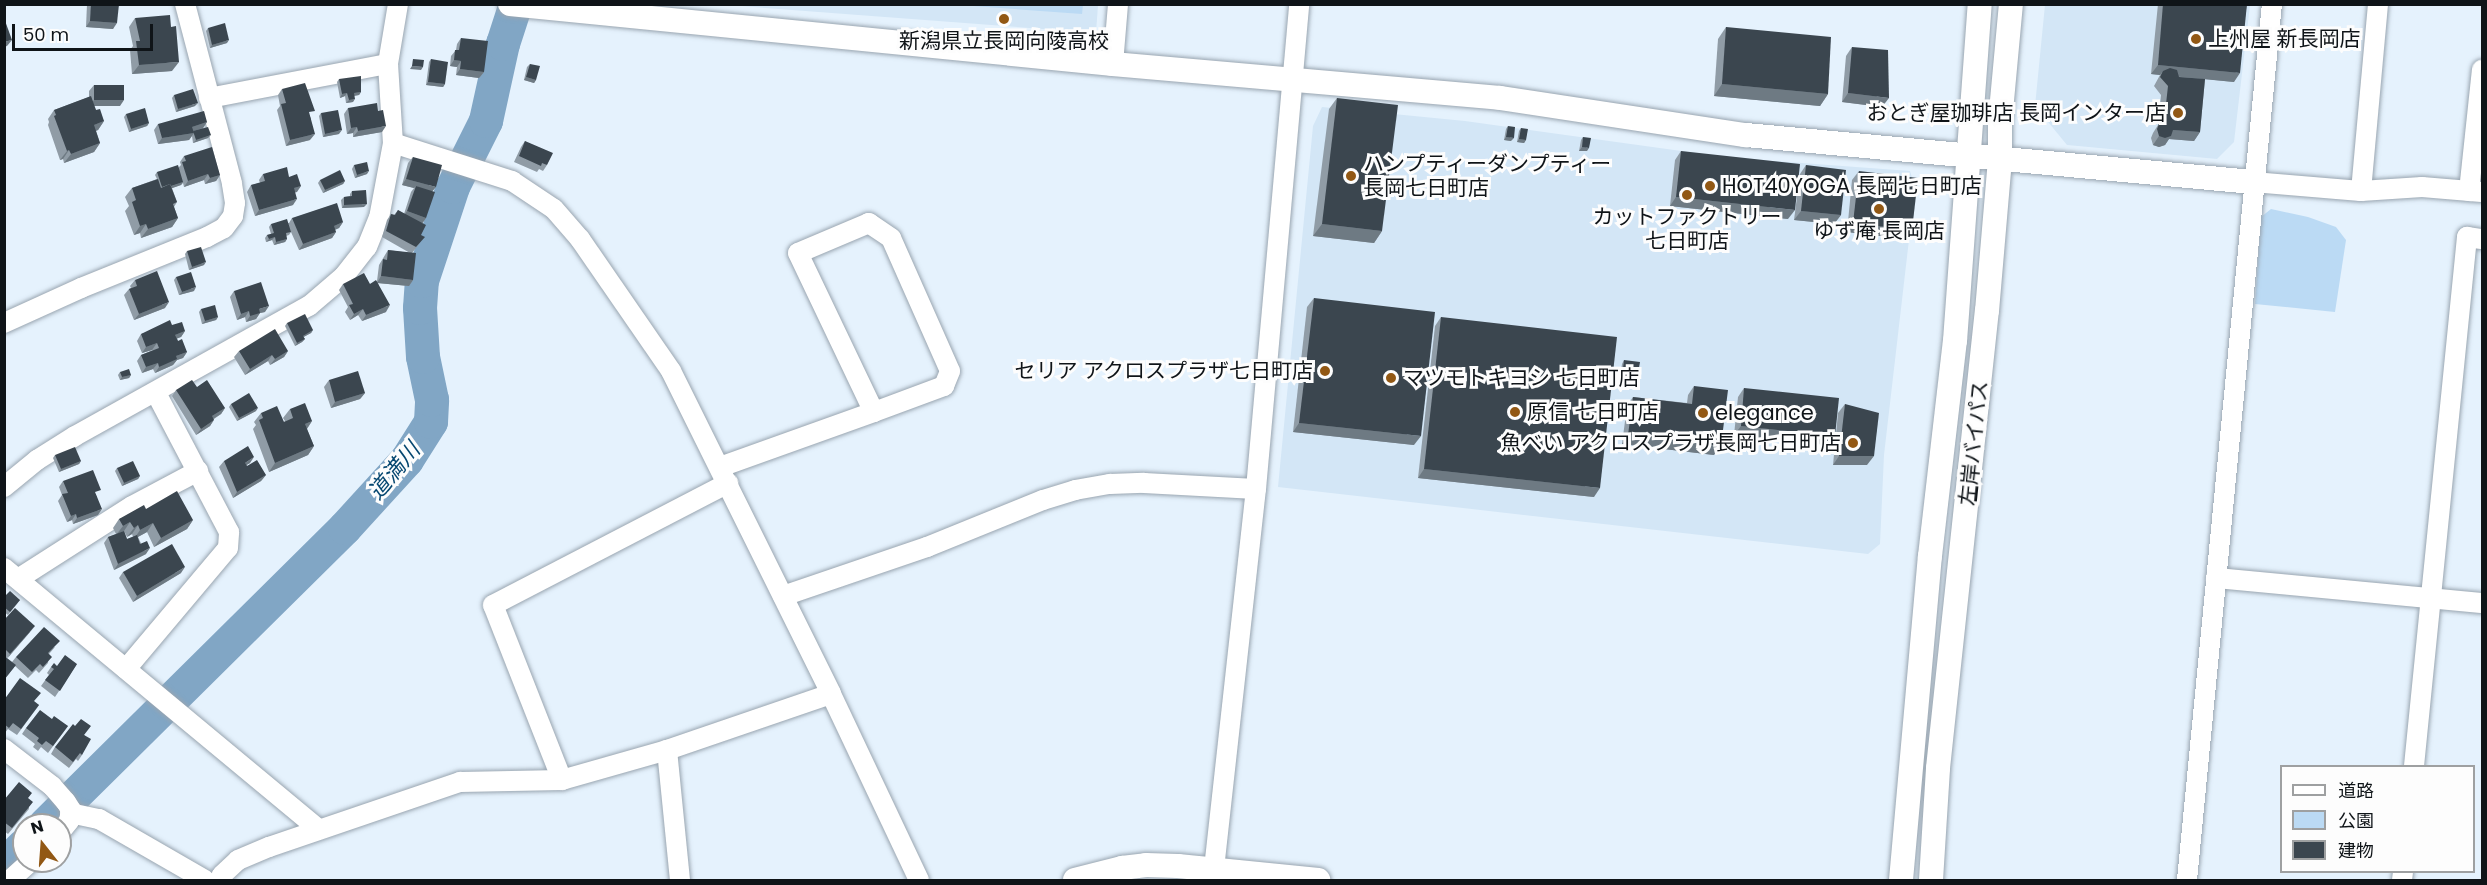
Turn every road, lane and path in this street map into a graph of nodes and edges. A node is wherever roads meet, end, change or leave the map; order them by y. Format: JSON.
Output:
{"nodes":[{"id":1,"x":185,"y":4,"type":"edge"},
{"id":2,"x":398,"y":4,"type":"edge"},
{"id":3,"x":510,"y":4,"type":"edge"},
{"id":4,"x":1118,"y":4,"type":"edge"},
{"id":5,"x":1299,"y":4,"type":"edge"},
{"id":6,"x":1980,"y":4,"type":"edge"},
{"id":7,"x":2012,"y":4,"type":"edge"},
{"id":8,"x":2272,"y":4,"type":"edge"},
{"id":9,"x":2378,"y":4,"type":"edge"},
{"id":10,"x":388,"y":64,"type":"junction"},
{"id":11,"x":1113,"y":64,"type":"junction"},
{"id":12,"x":2482,"y":70,"type":"edge"},
{"id":13,"x":1291,"y":81,"type":"junction"},
{"id":14,"x":209,"y":98,"type":"junction"},
{"id":15,"x":393,"y":143,"type":"junction"},
{"id":16,"x":1970,"y":155,"type":"junction"},
{"id":17,"x":2000,"y":159,"type":"junction"},
{"id":18,"x":2253,"y":182,"type":"junction"},
{"id":19,"x":2361,"y":191,"type":"junction"},
{"id":20,"x":2476,"y":191,"type":"edge"},
{"id":21,"x":2482,"y":239,"type":"edge"},
{"id":22,"x":4,"y":323,"type":"edge"},
{"id":23,"x":156,"y":393,"type":"junction"},
{"id":24,"x":874,"y":412,"type":"junction"},
{"id":25,"x":198,"y":471,"type":"junction"},
{"id":26,"x":724,"y":475,"type":"junction"},
{"id":27,"x":4,"y":487,"type":"edge"},
{"id":28,"x":1256,"y":489,"type":"junction"},
{"id":29,"x":11,"y":573,"type":"edge"},
{"id":30,"x":2216,"y":578,"type":"junction"},
{"id":31,"x":783,"y":596,"type":"junction"},
{"id":32,"x":2430,"y":599,"type":"junction"},
{"id":33,"x":2482,"y":603,"type":"edge"},
{"id":34,"x":126,"y":669,"type":"junction"},
{"id":35,"x":831,"y":694,"type":"junction"},
{"id":36,"x":4,"y":748,"type":"edge"},
{"id":37,"x":667,"y":750,"type":"junction"},
{"id":38,"x":2414,"y":765,"type":"edge"},
{"id":39,"x":562,"y":780,"type":"junction"},
{"id":40,"x":70,"y":813,"type":"edge"},
{"id":41,"x":72,"y":813,"type":"edge"},
{"id":42,"x":318,"y":829,"type":"junction"},
{"id":43,"x":1213,"y":875,"type":"edge"},
{"id":44,"x":205,"y":880,"type":"edge"},
{"id":45,"x":220,"y":880,"type":"edge"},
{"id":46,"x":680,"y":880,"type":"edge"},
{"id":47,"x":919,"y":880,"type":"edge"},
{"id":48,"x":1075,"y":880,"type":"edge"},
{"id":49,"x":1318,"y":880,"type":"edge"},
{"id":50,"x":1901,"y":880,"type":"edge"},
{"id":51,"x":1930,"y":880,"type":"edge"},
{"id":52,"x":2187,"y":880,"type":"edge"}],
"edges":[{"from":1,"to":14,"type":"street"},
{"from":2,"to":10,"type":"street"},
{"from":3,"to":11,"type":"street"},
{"from":4,"to":11,"type":"street"},
{"from":5,"to":13,"type":"street"},
{"from":6,"to":16,"type":"street","name":"左岸バイパス"},
{"from":7,"to":17,"type":"street","name":"左岸バイパス"},
{"from":8,"to":18,"type":"street"},
{"from":9,"to":19,"type":"street"},
{"from":10,"to":14,"type":"street"},
{"from":10,"to":15,"type":"street"},
{"from":11,"to":13,"type":"street"},
{"from":12,"to":20,"type":"street"},
{"from":13,"to":16,"type":"street"},
{"from":13,"to":28,"type":"street"},
{"from":14,"to":22,"type":"street"},
{"from":15,"to":23,"type":"street"},
{"from":15,"to":26,"type":"street"},
{"from":16,"to":17,"type":"street"},
{"from":16,"to":50,"type":"street","name":"左岸バイパス"},
{"from":17,"to":18,"type":"street"},
{"from":17,"to":51,"type":"street","name":"左岸バイパス"},
{"from":18,"to":19,"type":"street"},
{"from":18,"to":30,"type":"street"},
{"from":19,"to":20,"type":"street"},
{"from":21,"to":32,"type":"street"},
{"from":23,"to":25,"type":"street"},
{"from":23,"to":27,"type":"street"},
{"from":24,"to":24,"type":"street"},
{"from":24,"to":26,"type":"street"},
{"from":25,"to":29,"type":"street"},
{"from":25,"to":34,"type":"street"},
{"from":26,"to":31,"type":"street"},
{"from":26,"to":39,"type":"street"},
{"from":28,"to":31,"type":"street"},
{"from":28,"to":43,"type":"street"},
{"from":29,"to":34,"type":"street"},
{"from":30,"to":32,"type":"street"},
{"from":30,"to":52,"type":"street"},
{"from":31,"to":35,"type":"street"},
{"from":32,"to":33,"type":"street"},
{"from":32,"to":38,"type":"street"},
{"from":34,"to":42,"type":"street"},
{"from":35,"to":37,"type":"street"},
{"from":35,"to":47,"type":"street"},
{"from":36,"to":40,"type":"street"},
{"from":37,"to":39,"type":"street"},
{"from":37,"to":46,"type":"street"},
{"from":39,"to":42,"type":"street"},
{"from":41,"to":44,"type":"street"},
{"from":42,"to":45,"type":"street"},
{"from":43,"to":48,"type":"street"},
{"from":43,"to":49,"type":"street"}]}
